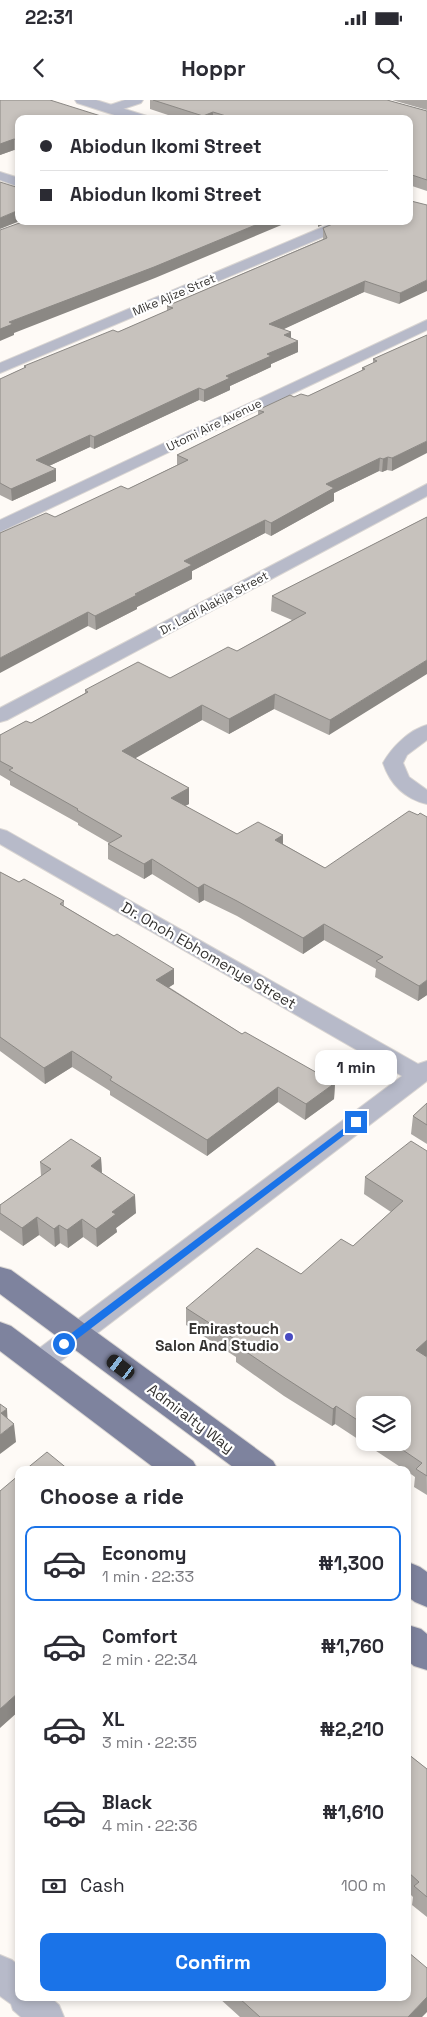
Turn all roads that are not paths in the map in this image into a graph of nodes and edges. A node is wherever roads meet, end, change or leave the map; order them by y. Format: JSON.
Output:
{"nodes":[{"id":1,"x":82,"y":100,"type":"edge"},
{"id":2,"x":137,"y":100,"type":"edge"},
{"id":3,"x":111,"y":109,"type":"junction"},
{"id":4,"x":130,"y":115,"type":"edge"},
{"id":5,"x":0,"y":176,"type":"edge"},
{"id":6,"x":15,"y":182,"type":"edge"},
{"id":7,"x":339,"y":225,"type":"edge"},
{"id":8,"x":427,"y":324,"type":"edge"},
{"id":9,"x":0,"y":368,"type":"edge"},
{"id":10,"x":427,"y":490,"type":"edge"},
{"id":11,"x":0,"y":527,"type":"edge"},
{"id":12,"x":0,"y":716,"type":"edge"},
{"id":13,"x":427,"y":731,"type":"edge"},
{"id":14,"x":427,"y":798,"type":"edge"},
{"id":15,"x":0,"y":835,"type":"edge"},
{"id":16,"x":423,"y":1072,"type":"edge"},
{"id":17,"x":0,"y":1278,"type":"edge"},
{"id":18,"x":0,"y":1334,"type":"edge"},
{"id":19,"x":77,"y":1334,"type":"junction"},
{"id":20,"x":39,"y":1363,"type":"junction"},
{"id":21,"x":240,"y":1465,"type":"edge"},
{"id":22,"x":176,"y":1466,"type":"edge"},
{"id":23,"x":411,"y":1579,"type":"edge"},
{"id":24,"x":427,"y":1592,"type":"edge"},
{"id":25,"x":411,"y":1642,"type":"edge"},
{"id":26,"x":427,"y":1655,"type":"edge"},
{"id":27,"x":0,"y":1972,"type":"edge"},
{"id":28,"x":15,"y":1986,"type":"edge"},
{"id":29,"x":29,"y":2001,"type":"edge"},
{"id":30,"x":46,"y":2017,"type":"edge"}],
"edges":[{"from":1,"to":3,"type":"street"},
{"from":2,"to":3,"type":"street"},
{"from":3,"to":4,"type":"street"},
{"from":5,"to":6,"type":"street"},
{"from":7,"to":9,"type":"street","name":"Mike Ajize Stret"},
{"from":8,"to":11,"type":"street","name":"Utomi Aire Avenue"},
{"from":10,"to":12,"type":"street","name":"Dr. Ladi Alakija Street"},
{"from":13,"to":14,"type":"street"},
{"from":15,"to":16,"type":"street","name":"Dr. Onoh Ebhomenye Street"},
{"from":16,"to":19,"type":"street"},
{"from":17,"to":19,"type":"main road","name":"Admiralty Way"},
{"from":18,"to":20,"type":"main road"},
{"from":19,"to":20,"type":"street"},
{"from":19,"to":21,"type":"main road","name":"Admiralty Way"},
{"from":20,"to":22,"type":"main road"},
{"from":23,"to":24,"type":"main road"},
{"from":25,"to":26,"type":"main road"},
{"from":27,"to":28,"type":"street"},
{"from":29,"to":30,"type":"street"}]}
